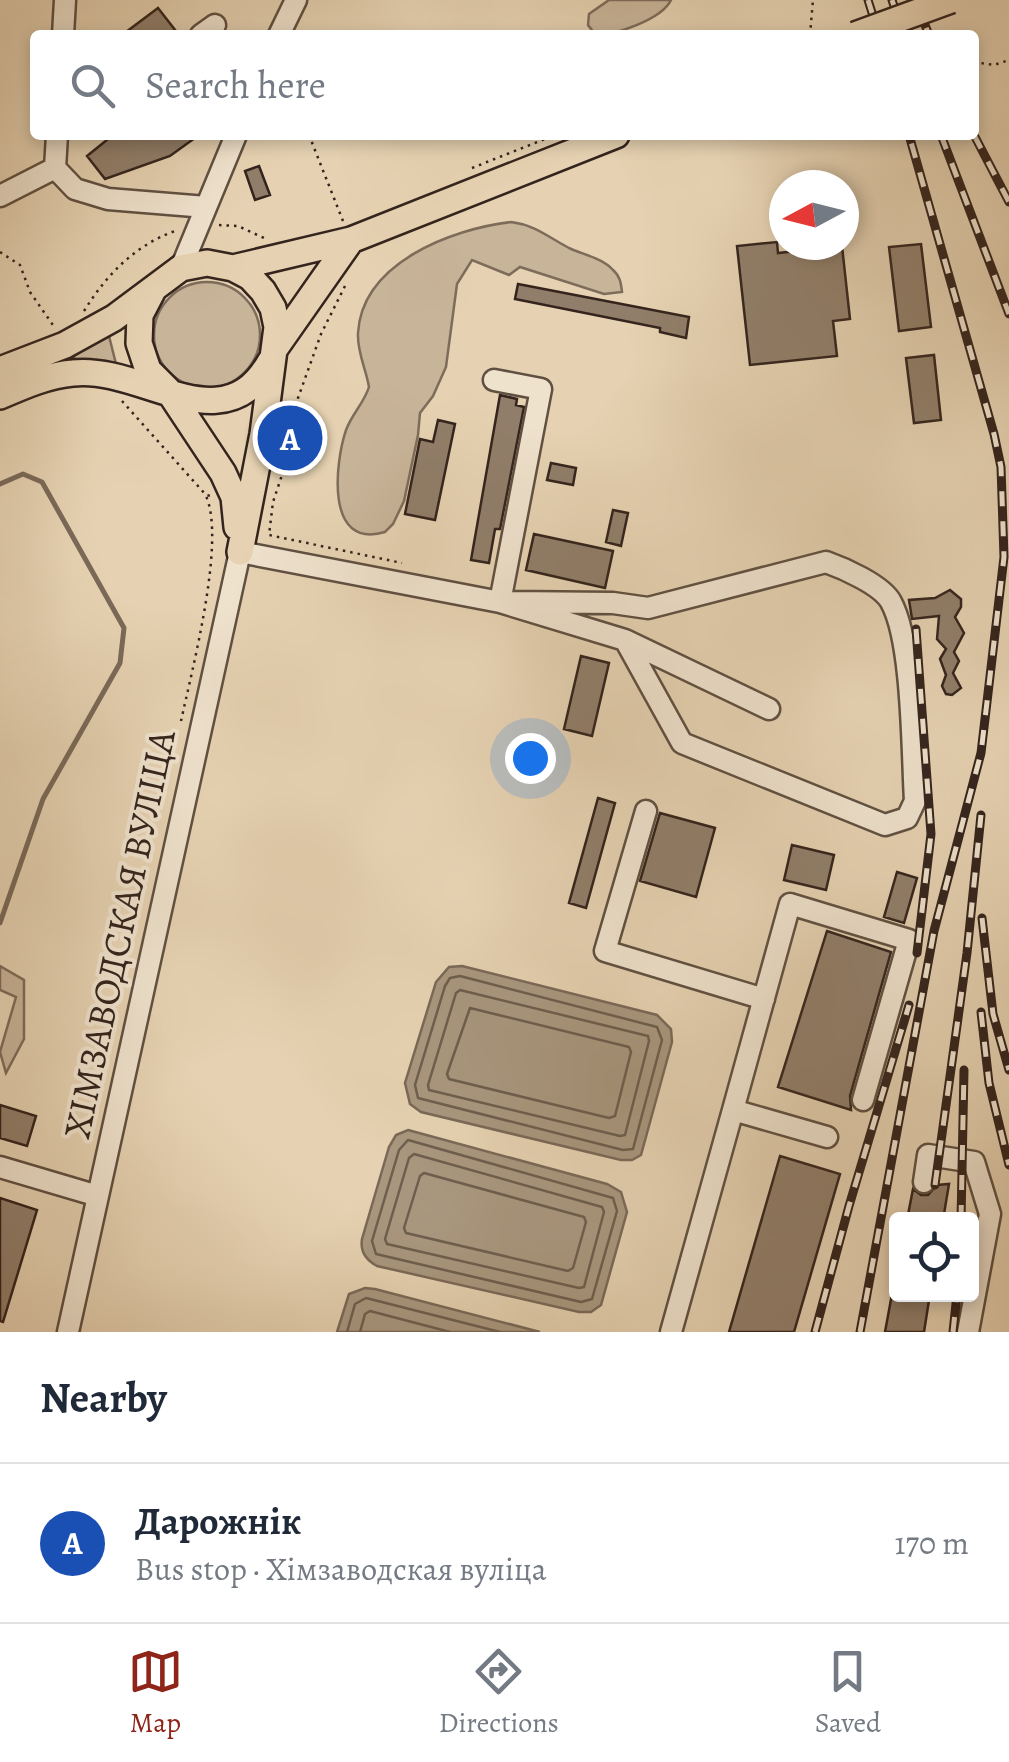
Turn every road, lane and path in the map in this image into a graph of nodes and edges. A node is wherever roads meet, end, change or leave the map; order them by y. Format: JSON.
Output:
{"nodes":[{"id":1,"x":65,"y":0,"type":"edge"},
{"id":2,"x":296,"y":0,"type":"edge"},
{"id":3,"x":813,"y":0,"type":"edge"},
{"id":4,"x":952,"y":0,"type":"edge"},
{"id":5,"x":63,"y":30,"type":"edge"},
{"id":6,"x":281,"y":30,"type":"edge"},
{"id":7,"x":810,"y":30,"type":"edge"},
{"id":8,"x":869,"y":30,"type":"edge"},
{"id":9,"x":1009,"y":60,"type":"edge"},
{"id":10,"x":979,"y":63,"type":"edge"},
{"id":11,"x":57,"y":140,"type":"edge"},
{"id":12,"x":234,"y":140,"type":"edge"},
{"id":13,"x":311,"y":140,"type":"edge"},
{"id":14,"x":602,"y":140,"type":"edge"},
{"id":15,"x":55,"y":168,"type":"junction"},
{"id":16,"x":0,"y":196,"type":"edge"},
{"id":17,"x":203,"y":215,"type":"junction"},
{"id":18,"x":347,"y":232,"type":"junction"},
{"id":19,"x":274,"y":242,"type":"dead end"},
{"id":20,"x":0,"y":252,"type":"edge"},
{"id":21,"x":182,"y":268,"type":"junction"},
{"id":22,"x":232,"y":268,"type":"junction"},
{"id":23,"x":351,"y":273,"type":"dead end"},
{"id":24,"x":153,"y":290,"type":"junction"},
{"id":25,"x":83,"y":312,"type":"dead end"},
{"id":26,"x":58,"y":331,"type":"dead end"},
{"id":27,"x":274,"y":352,"type":"junction"},
{"id":28,"x":5,"y":368,"type":"edge"},
{"id":29,"x":494,"y":380,"type":"dead end"},
{"id":30,"x":168,"y":390,"type":"junction"},
{"id":31,"x":0,"y":396,"type":"edge"},
{"id":32,"x":122,"y":400,"type":"dead end"},
{"id":33,"x":206,"y":496,"type":"junction"},
{"id":34,"x":253,"y":499,"type":"junction"},
{"id":35,"x":240,"y":552,"type":"junction"},
{"id":36,"x":403,"y":564,"type":"dead end"},
{"id":37,"x":500,"y":602,"type":"junction"},
{"id":38,"x":625,"y":640,"type":"junction"},
{"id":39,"x":770,"y":709,"type":"dead end"},
{"id":40,"x":182,"y":721,"type":"dead end"},
{"id":41,"x":646,"y":811,"type":"dead end"},
{"id":42,"x":764,"y":999,"type":"junction"},
{"id":43,"x":863,"y":1100,"type":"dead end"},
{"id":44,"x":733,"y":1110,"type":"junction"},
{"id":45,"x":827,"y":1137,"type":"dead end"},
{"id":46,"x":0,"y":1168,"type":"edge"},
{"id":47,"x":924,"y":1182,"type":"dead end"},
{"id":48,"x":98,"y":1196,"type":"junction"},
{"id":49,"x":68,"y":1332,"type":"edge"},
{"id":50,"x":672,"y":1332,"type":"edge"},
{"id":51,"x":968,"y":1332,"type":"edge"}],
"edges":[{"from":1,"to":5,"type":"street"},
{"from":2,"to":6,"type":"street"},
{"from":3,"to":7,"type":"path"},
{"from":4,"to":8,"type":"main road","bridge":true},
{"from":9,"to":10,"type":"path"},
{"from":11,"to":15,"type":"street"},
{"from":12,"to":17,"type":"street"},
{"from":13,"to":18,"type":"path"},
{"from":14,"to":18,"type":"main road"},
{"from":15,"to":16,"type":"street"},
{"from":15,"to":17,"type":"street"},
{"from":17,"to":19,"type":"path"},
{"from":17,"to":21,"type":"street"},
{"from":17,"to":25,"type":"path"},
{"from":18,"to":22,"type":"main road"},
{"from":18,"to":27,"type":"main road"},
{"from":20,"to":26,"type":"path"},
{"from":21,"to":22,"type":"main road"},
{"from":21,"to":24,"type":"main road"},
{"from":22,"to":27,"type":"main road"},
{"from":23,"to":34,"type":"path"},
{"from":24,"to":28,"type":"main road"},
{"from":24,"to":30,"type":"main road"},
{"from":27,"to":30,"type":"main road"},
{"from":27,"to":34,"type":"main road"},
{"from":29,"to":37,"type":"street"},
{"from":30,"to":31,"type":"main road"},
{"from":30,"to":34,"type":"main road"},
{"from":32,"to":33,"type":"path"},
{"from":33,"to":34,"type":"path"},
{"from":33,"to":40,"type":"path"},
{"from":34,"to":35,"type":"main road"},
{"from":34,"to":36,"type":"path"},
{"from":35,"to":37,"type":"street"},
{"from":35,"to":48,"type":"street","name":"ХІМЗАВОДСКАЯ ВУЛІЦА"},
{"from":37,"to":38,"type":"street"},
{"from":37,"to":38,"type":"street"},
{"from":38,"to":39,"type":"street"},
{"from":41,"to":42,"type":"street"},
{"from":42,"to":43,"type":"street"},
{"from":42,"to":44,"type":"street"},
{"from":44,"to":45,"type":"street"},
{"from":44,"to":50,"type":"street"},
{"from":46,"to":48,"type":"street"},
{"from":47,"to":51,"type":"street"},
{"from":48,"to":49,"type":"street","name":"ХІМЗАВОДСКАЯ ВУЛІЦА"}]}
